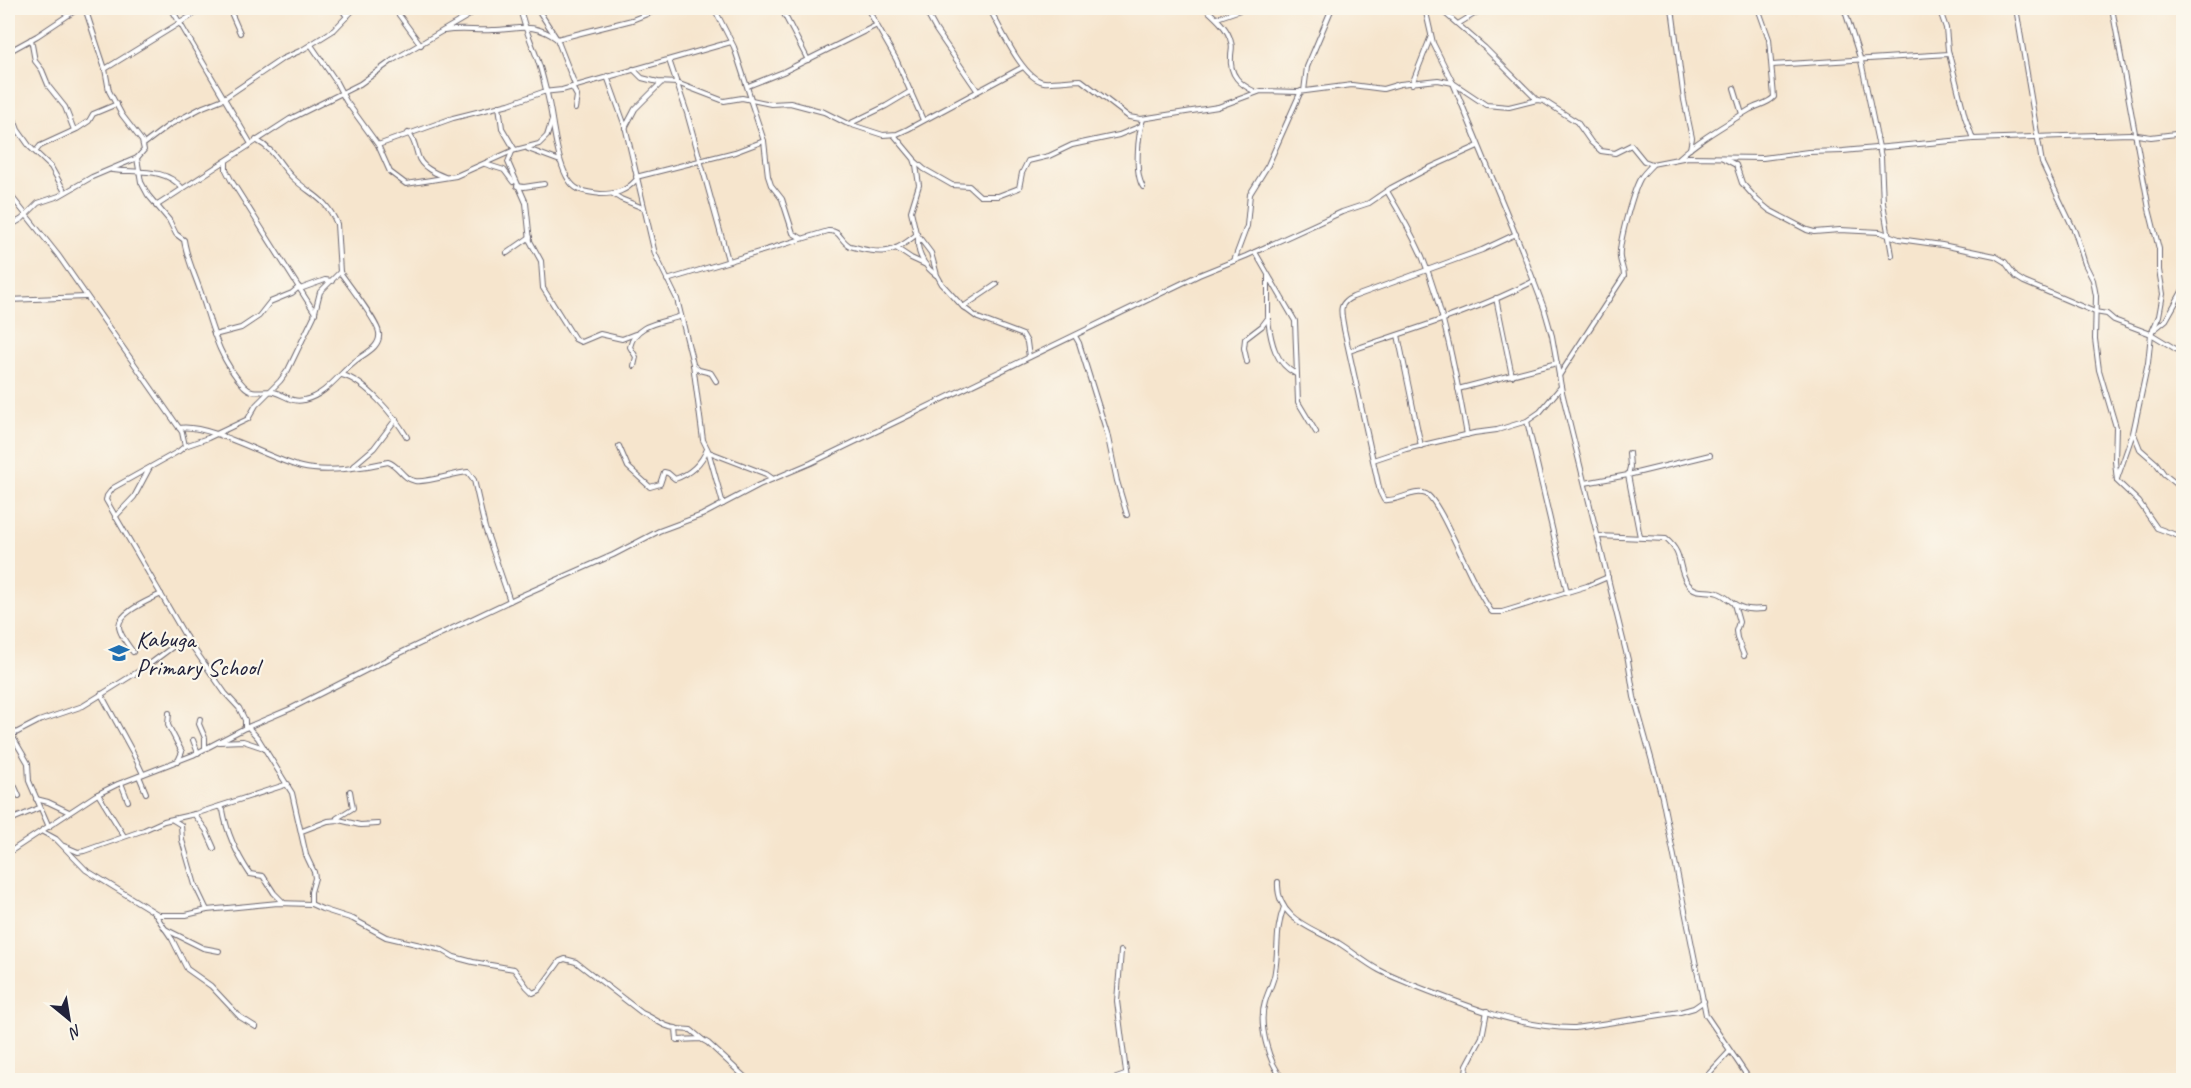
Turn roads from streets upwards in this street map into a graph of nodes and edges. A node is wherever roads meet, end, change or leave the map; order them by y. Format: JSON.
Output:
{"nodes":[{"id":1,"x":79,"y":8,"type":"edge"},
{"id":2,"x":85,"y":8,"type":"edge"},
{"id":3,"x":171,"y":8,"type":"edge"},
{"id":4,"x":204,"y":8,"type":"edge"},
{"id":5,"x":229,"y":8,"type":"edge"},
{"id":6,"x":341,"y":8,"type":"edge"},
{"id":7,"x":355,"y":8,"type":"edge"},
{"id":8,"x":394,"y":8,"type":"edge"},
{"id":9,"x":478,"y":8,"type":"edge"},
{"id":10,"x":520,"y":8,"type":"edge"},
{"id":11,"x":537,"y":8,"type":"edge"},
{"id":12,"x":662,"y":8,"type":"edge"},
{"id":13,"x":714,"y":8,"type":"edge"},
{"id":14,"x":781,"y":8,"type":"edge"},
{"id":15,"x":867,"y":8,"type":"edge"},
{"id":16,"x":924,"y":8,"type":"edge"},
{"id":17,"x":989,"y":8,"type":"edge"},
{"id":18,"x":1205,"y":8,"type":"edge"},
{"id":19,"x":1279,"y":8,"type":"edge"},
{"id":20,"x":1307,"y":8,"type":"edge"},
{"id":21,"x":1331,"y":8,"type":"edge"},
{"id":22,"x":1425,"y":8,"type":"edge"},
{"id":23,"x":1438,"y":8,"type":"edge"},
{"id":24,"x":1484,"y":8,"type":"edge"},
{"id":25,"x":1672,"y":8,"type":"edge"},
{"id":26,"x":1758,"y":8,"type":"edge"},
{"id":27,"x":1844,"y":8,"type":"edge"},
{"id":28,"x":1939,"y":8,"type":"edge"},
{"id":29,"x":2016,"y":8,"type":"edge"},
{"id":30,"x":2112,"y":8,"type":"edge"},
{"id":31,"x":347,"y":17,"type":"junction"},
{"id":32,"x":1216,"y":18,"type":"junction"},
{"id":33,"x":180,"y":23,"type":"junction"},
{"id":34,"x":1458,"y":24,"type":"junction"},
{"id":35,"x":877,"y":25,"type":"junction"},
{"id":36,"x":524,"y":27,"type":"junction"},
{"id":37,"x":440,"y":32,"type":"junction"},
{"id":38,"x":240,"y":33,"type":"dead end"},
{"id":39,"x":1431,"y":35,"type":"junction"},
{"id":40,"x":31,"y":39,"type":"junction"},
{"id":41,"x":556,"y":39,"type":"junction"},
{"id":42,"x":731,"y":42,"type":"junction"},
{"id":43,"x":311,"y":45,"type":"junction"},
{"id":44,"x":421,"y":45,"type":"junction"},
{"id":45,"x":8,"y":52,"type":"edge"},
{"id":46,"x":1949,"y":54,"type":"junction"},
{"id":47,"x":669,"y":60,"type":"junction"},
{"id":48,"x":808,"y":60,"type":"junction"},
{"id":49,"x":1861,"y":61,"type":"junction"},
{"id":50,"x":1772,"y":65,"type":"junction"},
{"id":51,"x":1023,"y":67,"type":"junction"},
{"id":52,"x":105,"y":69,"type":"junction"},
{"id":53,"x":633,"y":69,"type":"junction"},
{"id":54,"x":607,"y":76,"type":"junction"},
{"id":55,"x":661,"y":82,"type":"junction"},
{"id":56,"x":677,"y":83,"type":"junction"},
{"id":57,"x":1453,"y":83,"type":"junction"},
{"id":58,"x":1412,"y":84,"type":"junction"},
{"id":59,"x":573,"y":86,"type":"junction"},
{"id":60,"x":748,"y":86,"type":"junction"},
{"id":61,"x":1734,"y":88,"type":"dead end"},
{"id":62,"x":977,"y":90,"type":"junction"},
{"id":63,"x":547,"y":91,"type":"junction"},
{"id":64,"x":911,"y":91,"type":"junction"},
{"id":65,"x":1303,"y":91,"type":"junction"},
{"id":66,"x":1257,"y":92,"type":"junction"},
{"id":67,"x":342,"y":93,"type":"junction"},
{"id":68,"x":223,"y":99,"type":"junction"},
{"id":69,"x":750,"y":99,"type":"junction"},
{"id":70,"x":1537,"y":100,"type":"junction"},
{"id":71,"x":8,"y":103,"type":"edge"},
{"id":72,"x":117,"y":104,"type":"junction"},
{"id":73,"x":499,"y":106,"type":"junction"},
{"id":74,"x":575,"y":109,"type":"dead end"},
{"id":75,"x":1742,"y":114,"type":"junction"},
{"id":76,"x":1143,"y":119,"type":"junction"},
{"id":77,"x":552,"y":120,"type":"junction"},
{"id":78,"x":923,"y":120,"type":"junction"},
{"id":79,"x":849,"y":124,"type":"junction"},
{"id":80,"x":1141,"y":126,"type":"junction"},
{"id":81,"x":625,"y":128,"type":"junction"},
{"id":82,"x":74,"y":130,"type":"junction"},
{"id":83,"x":408,"y":133,"type":"junction"},
{"id":84,"x":2184,"y":133,"type":"edge"},
{"id":85,"x":2136,"y":134,"type":"junction"},
{"id":86,"x":894,"y":135,"type":"junction"},
{"id":87,"x":2039,"y":137,"type":"junction"},
{"id":88,"x":1973,"y":139,"type":"junction"},
{"id":89,"x":256,"y":140,"type":"junction"},
{"id":90,"x":764,"y":141,"type":"junction"},
{"id":91,"x":144,"y":144,"type":"junction"},
{"id":92,"x":251,"y":144,"type":"junction"},
{"id":93,"x":378,"y":145,"type":"junction"},
{"id":94,"x":1478,"y":146,"type":"junction"},
{"id":95,"x":1879,"y":147,"type":"junction"},
{"id":96,"x":525,"y":148,"type":"junction"},
{"id":97,"x":1690,"y":149,"type":"junction"},
{"id":98,"x":36,"y":151,"type":"junction"},
{"id":99,"x":514,"y":151,"type":"junction"},
{"id":100,"x":1719,"y":157,"type":"junction"},
{"id":101,"x":137,"y":158,"type":"junction"},
{"id":102,"x":1679,"y":158,"type":"junction"},
{"id":103,"x":914,"y":159,"type":"junction"},
{"id":104,"x":226,"y":160,"type":"junction"},
{"id":105,"x":561,"y":161,"type":"junction"},
{"id":106,"x":700,"y":162,"type":"junction"},
{"id":107,"x":484,"y":164,"type":"junction"},
{"id":108,"x":1652,"y":164,"type":"junction"},
{"id":109,"x":110,"y":169,"type":"junction"},
{"id":110,"x":139,"y":171,"type":"junction"},
{"id":111,"x":446,"y":177,"type":"junction"},
{"id":112,"x":637,"y":178,"type":"junction"},
{"id":113,"x":544,"y":184,"type":"dead end"},
{"id":114,"x":516,"y":185,"type":"junction"},
{"id":115,"x":1143,"y":187,"type":"dead end"},
{"id":116,"x":183,"y":189,"type":"junction"},
{"id":117,"x":1387,"y":191,"type":"junction"},
{"id":118,"x":8,"y":192,"type":"edge"},
{"id":119,"x":65,"y":192,"type":"junction"},
{"id":120,"x":613,"y":194,"type":"junction"},
{"id":121,"x":156,"y":206,"type":"junction"},
{"id":122,"x":643,"y":208,"type":"junction"},
{"id":123,"x":26,"y":214,"type":"junction"},
{"id":124,"x":8,"y":227,"type":"edge"},
{"id":125,"x":1516,"y":234,"type":"junction"},
{"id":126,"x":917,"y":235,"type":"junction"},
{"id":127,"x":1889,"y":235,"type":"junction"},
{"id":128,"x":530,"y":237,"type":"junction"},
{"id":129,"x":802,"y":239,"type":"junction"},
{"id":130,"x":896,"y":248,"type":"junction"},
{"id":131,"x":1256,"y":252,"type":"junction"},
{"id":132,"x":507,"y":253,"type":"dead end"},
{"id":133,"x":1892,"y":255,"type":"dead end"},
{"id":134,"x":728,"y":260,"type":"junction"},
{"id":135,"x":1233,"y":262,"type":"junction"},
{"id":136,"x":925,"y":264,"type":"junction"},
{"id":137,"x":1427,"y":271,"type":"junction"},
{"id":138,"x":340,"y":272,"type":"junction"},
{"id":139,"x":937,"y":275,"type":"junction"},
{"id":140,"x":1268,"y":275,"type":"junction"},
{"id":141,"x":667,"y":280,"type":"junction"},
{"id":142,"x":332,"y":281,"type":"junction"},
{"id":143,"x":1534,"y":281,"type":"junction"},
{"id":144,"x":997,"y":284,"type":"dead end"},
{"id":145,"x":299,"y":288,"type":"junction"},
{"id":146,"x":2184,"y":288,"type":"edge"},
{"id":147,"x":87,"y":297,"type":"junction"},
{"id":148,"x":1496,"y":298,"type":"junction"},
{"id":149,"x":8,"y":300,"type":"edge"},
{"id":150,"x":963,"y":307,"type":"junction"},
{"id":151,"x":2095,"y":312,"type":"junction"},
{"id":152,"x":315,"y":313,"type":"junction"},
{"id":153,"x":681,"y":316,"type":"junction"},
{"id":154,"x":1268,"y":318,"type":"junction"},
{"id":155,"x":1443,"y":319,"type":"junction"},
{"id":156,"x":2152,"y":333,"type":"junction"},
{"id":157,"x":635,"y":334,"type":"junction"},
{"id":158,"x":214,"y":335,"type":"junction"},
{"id":159,"x":1398,"y":335,"type":"junction"},
{"id":160,"x":1075,"y":336,"type":"junction"},
{"id":161,"x":1349,"y":351,"type":"junction"},
{"id":162,"x":2184,"y":354,"type":"edge"},
{"id":163,"x":1029,"y":357,"type":"junction"},
{"id":164,"x":1247,"y":362,"type":"dead end"},
{"id":165,"x":1557,"y":363,"type":"junction"},
{"id":166,"x":693,"y":364,"type":"junction"},
{"id":167,"x":634,"y":366,"type":"dead end"},
{"id":168,"x":1296,"y":374,"type":"junction"},
{"id":169,"x":342,"y":375,"type":"junction"},
{"id":170,"x":1512,"y":376,"type":"junction"},
{"id":171,"x":1559,"y":376,"type":"junction"},
{"id":172,"x":716,"y":381,"type":"dead end"},
{"id":173,"x":1561,"y":387,"type":"junction"},
{"id":174,"x":1458,"y":389,"type":"junction"},
{"id":175,"x":271,"y":391,"type":"junction"},
{"id":176,"x":396,"y":419,"type":"junction"},
{"id":177,"x":1527,"y":421,"type":"junction"},
{"id":178,"x":179,"y":428,"type":"junction"},
{"id":179,"x":1316,"y":432,"type":"dead end"},
{"id":180,"x":2133,"y":433,"type":"junction"},
{"id":181,"x":215,"y":434,"type":"junction"},
{"id":182,"x":1467,"y":435,"type":"junction"},
{"id":183,"x":407,"y":437,"type":"dead end"},
{"id":184,"x":184,"y":446,"type":"junction"},
{"id":185,"x":619,"y":446,"type":"dead end"},
{"id":186,"x":1421,"y":446,"type":"junction"},
{"id":187,"x":708,"y":450,"type":"junction"},
{"id":188,"x":1629,"y":453,"type":"dead end"},
{"id":189,"x":1710,"y":454,"type":"dead end"},
{"id":190,"x":1373,"y":460,"type":"junction"},
{"id":191,"x":352,"y":467,"type":"junction"},
{"id":192,"x":149,"y":468,"type":"junction"},
{"id":193,"x":1628,"y":475,"type":"junction"},
{"id":194,"x":773,"y":479,"type":"junction"},
{"id":195,"x":2117,"y":479,"type":"junction"},
{"id":196,"x":1585,"y":483,"type":"junction"},
{"id":197,"x":2184,"y":490,"type":"edge"},
{"id":198,"x":723,"y":504,"type":"junction"},
{"id":199,"x":1127,"y":516,"type":"dead end"},
{"id":200,"x":115,"y":517,"type":"junction"},
{"id":201,"x":1598,"y":536,"type":"junction"},
{"id":202,"x":1640,"y":537,"type":"junction"},
{"id":203,"x":2184,"y":538,"type":"edge"},
{"id":204,"x":1608,"y":577,"type":"junction"},
{"id":205,"x":1567,"y":592,"type":"junction"},
{"id":206,"x":161,"y":594,"type":"junction"},
{"id":207,"x":510,"y":601,"type":"junction"},
{"id":208,"x":1734,"y":604,"type":"junction"},
{"id":209,"x":1764,"y":609,"type":"dead end"},
{"id":210,"x":186,"y":637,"type":"junction"},
{"id":211,"x":133,"y":652,"type":"dead end"},
{"id":212,"x":1744,"y":656,"type":"dead end"},
{"id":213,"x":101,"y":694,"type":"junction"},
{"id":214,"x":169,"y":713,"type":"dead end"},
{"id":215,"x":8,"y":718,"type":"edge"},
{"id":216,"x":200,"y":719,"type":"dead end"},
{"id":217,"x":247,"y":728,"type":"junction"},
{"id":218,"x":13,"y":733,"type":"junction"},
{"id":219,"x":8,"y":738,"type":"edge"},
{"id":220,"x":193,"y":740,"type":"dead end"},
{"id":221,"x":216,"y":743,"type":"junction"},
{"id":222,"x":264,"y":748,"type":"junction"},
{"id":223,"x":205,"y":749,"type":"junction"},
{"id":224,"x":198,"y":753,"type":"junction"},
{"id":225,"x":178,"y":761,"type":"junction"},
{"id":226,"x":141,"y":775,"type":"junction"},
{"id":227,"x":121,"y":783,"type":"junction"},
{"id":228,"x":288,"y":784,"type":"junction"},
{"id":229,"x":8,"y":788,"type":"edge"},
{"id":230,"x":350,"y":791,"type":"dead end"},
{"id":231,"x":98,"y":794,"type":"junction"},
{"id":232,"x":146,"y":794,"type":"dead end"},
{"id":233,"x":19,"y":796,"type":"dead end"},
{"id":234,"x":36,"y":799,"type":"junction"},
{"id":235,"x":128,"y":801,"type":"dead end"},
{"id":236,"x":219,"y":806,"type":"junction"},
{"id":237,"x":39,"y":808,"type":"junction"},
{"id":238,"x":70,"y":812,"type":"junction"},
{"id":239,"x":194,"y":814,"type":"junction"},
{"id":240,"x":173,"y":820,"type":"junction"},
{"id":241,"x":334,"y":820,"type":"junction"},
{"id":242,"x":8,"y":821,"type":"edge"},
{"id":243,"x":378,"y":824,"type":"dead end"},
{"id":244,"x":49,"y":827,"type":"junction"},
{"id":245,"x":302,"y":831,"type":"junction"},
{"id":246,"x":43,"y":832,"type":"junction"},
{"id":247,"x":124,"y":836,"type":"junction"},
{"id":248,"x":62,"y":845,"type":"junction"},
{"id":249,"x":214,"y":848,"type":"dead end"},
{"id":250,"x":8,"y":854,"type":"edge"},
{"id":251,"x":1278,"y":882,"type":"dead end"},
{"id":252,"x":283,"y":903,"type":"junction"},
{"id":253,"x":311,"y":904,"type":"junction"},
{"id":254,"x":1284,"y":907,"type":"junction"},
{"id":255,"x":207,"y":910,"type":"junction"},
{"id":256,"x":155,"y":914,"type":"junction"},
{"id":257,"x":165,"y":928,"type":"junction"},
{"id":258,"x":219,"y":951,"type":"dead end"},
{"id":259,"x":1121,"y":951,"type":"dead end"},
{"id":260,"x":1704,"y":1001,"type":"junction"},
{"id":261,"x":1487,"y":1011,"type":"junction"},
{"id":262,"x":256,"y":1027,"type":"dead end"},
{"id":263,"x":677,"y":1029,"type":"junction"},
{"id":264,"x":703,"y":1040,"type":"junction"},
{"id":265,"x":1729,"y":1052,"type":"junction"},
{"id":266,"x":1125,"y":1074,"type":"junction"},
{"id":267,"x":748,"y":1080,"type":"edge"},
{"id":268,"x":1111,"y":1080,"type":"edge"},
{"id":269,"x":1127,"y":1080,"type":"edge"},
{"id":270,"x":1284,"y":1080,"type":"edge"},
{"id":271,"x":1465,"y":1080,"type":"edge"},
{"id":272,"x":1703,"y":1080,"type":"edge"},
{"id":273,"x":1750,"y":1080,"type":"edge"}],
"edges":[{"from":1,"to":40,"type":"street"},
{"from":2,"to":52,"type":"street"},
{"from":3,"to":33,"type":"street"},
{"from":4,"to":33,"type":"street"},
{"from":5,"to":38,"type":"street"},
{"from":6,"to":31,"type":"street"},
{"from":7,"to":31,"type":"street"},
{"from":8,"to":44,"type":"street"},
{"from":9,"to":37,"type":"street"},
{"from":10,"to":36,"type":"street"},
{"from":11,"to":41,"type":"street"},
{"from":12,"to":41,"type":"street"},
{"from":13,"to":42,"type":"street"},
{"from":14,"to":48,"type":"street"},
{"from":15,"to":35,"type":"street"},
{"from":16,"to":62,"type":"street"},
{"from":17,"to":51,"type":"street"},
{"from":18,"to":32,"type":"street"},
{"from":19,"to":32,"type":"street"},
{"from":20,"to":21,"type":"street"},
{"from":21,"to":65,"type":"street"},
{"from":22,"to":39,"type":"street"},
{"from":23,"to":34,"type":"street"},
{"from":24,"to":34,"type":"street"},
{"from":25,"to":97,"type":"street"},
{"from":26,"to":50,"type":"street"},
{"from":27,"to":49,"type":"street"},
{"from":28,"to":46,"type":"street"},
{"from":29,"to":87,"type":"street"},
{"from":30,"to":85,"type":"street"},
{"from":31,"to":43,"type":"street"},
{"from":32,"to":66,"type":"street"},
{"from":33,"to":52,"type":"street"},
{"from":33,"to":68,"type":"street"},
{"from":34,"to":70,"type":"street"},
{"from":35,"to":48,"type":"street"},
{"from":35,"to":64,"type":"street"},
{"from":36,"to":37,"type":"street"},
{"from":36,"to":41,"type":"street"},
{"from":36,"to":63,"type":"street"},
{"from":37,"to":44,"type":"street"},
{"from":39,"to":57,"type":"street"},
{"from":39,"to":58,"type":"street"},
{"from":40,"to":45,"type":"street"},
{"from":40,"to":82,"type":"street"},
{"from":41,"to":59,"type":"street"},
{"from":42,"to":47,"type":"street"},
{"from":42,"to":60,"type":"street"},
{"from":43,"to":67,"type":"street"},
{"from":43,"to":68,"type":"street"},
{"from":44,"to":67,"type":"street"},
{"from":46,"to":49,"type":"street"},
{"from":46,"to":88,"type":"street"},
{"from":47,"to":53,"type":"street"},
{"from":47,"to":56,"type":"street"},
{"from":48,"to":60,"type":"street"},
{"from":49,"to":50,"type":"street"},
{"from":49,"to":95,"type":"street"},
{"from":50,"to":75,"type":"street"},
{"from":51,"to":62,"type":"street"},
{"from":51,"to":76,"type":"street"},
{"from":52,"to":72,"type":"street"},
{"from":53,"to":54,"type":"street"},
{"from":53,"to":55,"type":"street"},
{"from":54,"to":59,"type":"street"},
{"from":54,"to":81,"type":"street"},
{"from":55,"to":56,"type":"street"},
{"from":55,"to":81,"type":"street"},
{"from":56,"to":69,"type":"street"},
{"from":56,"to":106,"type":"street"},
{"from":57,"to":58,"type":"street"},
{"from":57,"to":70,"type":"street"},
{"from":57,"to":94,"type":"street"},
{"from":58,"to":65,"type":"street"},
{"from":59,"to":63,"type":"street"},
{"from":59,"to":74,"type":"street"},
{"from":60,"to":69,"type":"street"},
{"from":61,"to":75,"type":"street"},
{"from":62,"to":78,"type":"street"},
{"from":63,"to":73,"type":"street"},
{"from":63,"to":77,"type":"street"},
{"from":64,"to":78,"type":"street"},
{"from":64,"to":79,"type":"street"},
{"from":65,"to":66,"type":"street"},
{"from":65,"to":135,"type":"street"},
{"from":66,"to":76,"type":"street"},
{"from":67,"to":89,"type":"street"},
{"from":67,"to":93,"type":"street"},
{"from":68,"to":91,"type":"street"},
{"from":68,"to":92,"type":"street"},
{"from":69,"to":79,"type":"street"},
{"from":69,"to":90,"type":"street"},
{"from":70,"to":108,"type":"street"},
{"from":71,"to":98,"type":"street"},
{"from":72,"to":82,"type":"street"},
{"from":72,"to":91,"type":"street"},
{"from":73,"to":83,"type":"street"},
{"from":73,"to":99,"type":"street"},
{"from":75,"to":97,"type":"street"},
{"from":76,"to":80,"type":"street"},
{"from":77,"to":96,"type":"street"},
{"from":77,"to":105,"type":"street"},
{"from":78,"to":86,"type":"street"},
{"from":79,"to":86,"type":"street"},
{"from":80,"to":103,"type":"street"},
{"from":80,"to":115,"type":"street"},
{"from":81,"to":112,"type":"street"},
{"from":82,"to":98,"type":"street"},
{"from":83,"to":93,"type":"street"},
{"from":83,"to":111,"type":"street"},
{"from":84,"to":85,"type":"street"},
{"from":85,"to":87,"type":"street"},
{"from":85,"to":156,"type":"street"},
{"from":86,"to":103,"type":"street"},
{"from":87,"to":88,"type":"street"},
{"from":87,"to":151,"type":"street"},
{"from":88,"to":95,"type":"street"},
{"from":89,"to":92,"type":"street"},
{"from":89,"to":138,"type":"street"},
{"from":90,"to":106,"type":"street"},
{"from":90,"to":129,"type":"street"},
{"from":91,"to":101,"type":"street"},
{"from":92,"to":104,"type":"street"},
{"from":93,"to":111,"type":"street"},
{"from":94,"to":117,"type":"street"},
{"from":94,"to":125,"type":"street"},
{"from":95,"to":100,"type":"street"},
{"from":95,"to":127,"type":"street"},
{"from":96,"to":99,"type":"street"},
{"from":96,"to":105,"type":"street"},
{"from":97,"to":102,"type":"street"},
{"from":98,"to":119,"type":"street"},
{"from":99,"to":107,"type":"street"},
{"from":99,"to":114,"type":"street"},
{"from":100,"to":102,"type":"street"},
{"from":100,"to":127,"type":"street"},
{"from":101,"to":109,"type":"street"},
{"from":101,"to":110,"type":"street"},
{"from":102,"to":108,"type":"street"},
{"from":103,"to":126,"type":"street"},
{"from":104,"to":116,"type":"street"},
{"from":104,"to":145,"type":"street"},
{"from":105,"to":120,"type":"street"},
{"from":106,"to":112,"type":"street"},
{"from":106,"to":134,"type":"street"},
{"from":107,"to":111,"type":"street"},
{"from":107,"to":114,"type":"street"},
{"from":108,"to":171,"type":"street"},
{"from":109,"to":110,"type":"street"},
{"from":109,"to":119,"type":"street"},
{"from":110,"to":116,"type":"street"},
{"from":110,"to":121,"type":"street"},
{"from":112,"to":120,"type":"street"},
{"from":112,"to":122,"type":"street"},
{"from":113,"to":114,"type":"street"},
{"from":114,"to":128,"type":"street"},
{"from":116,"to":121,"type":"street"},
{"from":117,"to":131,"type":"street"},
{"from":117,"to":137,"type":"street"},
{"from":118,"to":123,"type":"street"},
{"from":119,"to":123,"type":"street"},
{"from":120,"to":122,"type":"street"},
{"from":121,"to":158,"type":"street"},
{"from":122,"to":141,"type":"street"},
{"from":123,"to":124,"type":"street"},
{"from":123,"to":147,"type":"street"},
{"from":125,"to":137,"type":"street"},
{"from":125,"to":143,"type":"street"},
{"from":126,"to":130,"type":"street"},
{"from":126,"to":136,"type":"street"},
{"from":126,"to":139,"type":"street"},
{"from":127,"to":133,"type":"street"},
{"from":127,"to":151,"type":"street"},
{"from":128,"to":132,"type":"street"},
{"from":128,"to":157,"type":"street"},
{"from":129,"to":130,"type":"street"},
{"from":129,"to":134,"type":"street"},
{"from":130,"to":136,"type":"street"},
{"from":131,"to":135,"type":"street"},
{"from":131,"to":140,"type":"street"},
{"from":134,"to":141,"type":"street"},
{"from":135,"to":160,"type":"street"},
{"from":136,"to":139,"type":"street"},
{"from":137,"to":155,"type":"street"},
{"from":137,"to":161,"type":"street"},
{"from":138,"to":142,"type":"street"},
{"from":138,"to":169,"type":"street"},
{"from":139,"to":150,"type":"street"},
{"from":140,"to":154,"type":"street"},
{"from":140,"to":168,"type":"street"},
{"from":141,"to":153,"type":"street"},
{"from":142,"to":145,"type":"street"},
{"from":142,"to":152,"type":"street"},
{"from":143,"to":148,"type":"street"},
{"from":143,"to":165,"type":"street"},
{"from":144,"to":150,"type":"street"},
{"from":145,"to":152,"type":"street"},
{"from":145,"to":158,"type":"street"},
{"from":146,"to":156,"type":"street"},
{"from":147,"to":149,"type":"street"},
{"from":147,"to":178,"type":"street"},
{"from":148,"to":155,"type":"street"},
{"from":148,"to":170,"type":"street"},
{"from":150,"to":163,"type":"street"},
{"from":151,"to":156,"type":"street"},
{"from":151,"to":195,"type":"street"},
{"from":152,"to":175,"type":"street"},
{"from":153,"to":157,"type":"street"},
{"from":153,"to":166,"type":"street"},
{"from":154,"to":164,"type":"street"},
{"from":154,"to":168,"type":"street"},
{"from":155,"to":159,"type":"street"},
{"from":155,"to":174,"type":"street"},
{"from":156,"to":162,"type":"street"},
{"from":156,"to":180,"type":"street"},
{"from":157,"to":167,"type":"street"},
{"from":158,"to":175,"type":"street"},
{"from":159,"to":161,"type":"street"},
{"from":159,"to":186,"type":"street"},
{"from":160,"to":163,"type":"street"},
{"from":160,"to":199,"type":"street"},
{"from":161,"to":190,"type":"street"},
{"from":163,"to":194,"type":"street"},
{"from":165,"to":170,"type":"street"},
{"from":165,"to":171,"type":"street"},
{"from":166,"to":172,"type":"street"},
{"from":166,"to":187,"type":"street"},
{"from":168,"to":179,"type":"street"},
{"from":169,"to":175,"type":"street"},
{"from":169,"to":176,"type":"street"},
{"from":170,"to":174,"type":"street"},
{"from":171,"to":173,"type":"street"},
{"from":173,"to":177,"type":"street"},
{"from":173,"to":196,"type":"street"},
{"from":174,"to":182,"type":"street"},
{"from":175,"to":181,"type":"street"},
{"from":176,"to":183,"type":"street"},
{"from":176,"to":191,"type":"street"},
{"from":177,"to":182,"type":"street"},
{"from":177,"to":205,"type":"street"},
{"from":178,"to":181,"type":"street"},
{"from":178,"to":184,"type":"street"},
{"from":180,"to":195,"type":"street"},
{"from":180,"to":197,"type":"street"},
{"from":181,"to":184,"type":"street"},
{"from":181,"to":191,"type":"street"},
{"from":182,"to":186,"type":"street"},
{"from":184,"to":192,"type":"street"},
{"from":185,"to":187,"type":"street"},
{"from":186,"to":190,"type":"street"},
{"from":187,"to":194,"type":"street"},
{"from":187,"to":198,"type":"street"},
{"from":188,"to":193,"type":"street"},
{"from":189,"to":193,"type":"street"},
{"from":190,"to":205,"type":"street"},
{"from":191,"to":207,"type":"street"},
{"from":192,"to":200,"type":"street"},
{"from":192,"to":200,"type":"street"},
{"from":193,"to":196,"type":"street"},
{"from":193,"to":202,"type":"street"},
{"from":194,"to":198,"type":"street"},
{"from":195,"to":203,"type":"street"},
{"from":196,"to":201,"type":"street"},
{"from":198,"to":207,"type":"street"},
{"from":200,"to":206,"type":"street"},
{"from":201,"to":202,"type":"street"},
{"from":201,"to":204,"type":"street"},
{"from":202,"to":208,"type":"street"},
{"from":204,"to":205,"type":"street"},
{"from":204,"to":260,"type":"street"},
{"from":206,"to":210,"type":"street"},
{"from":206,"to":211,"type":"street"},
{"from":207,"to":217,"type":"street"},
{"from":208,"to":209,"type":"street"},
{"from":208,"to":212,"type":"street"},
{"from":210,"to":213,"type":"street"},
{"from":210,"to":217,"type":"street"},
{"from":213,"to":218,"type":"street"},
{"from":213,"to":226,"type":"street"},
{"from":214,"to":225,"type":"street"},
{"from":215,"to":218,"type":"street"},
{"from":216,"to":223,"type":"street"},
{"from":217,"to":221,"type":"street"},
{"from":217,"to":222,"type":"street"},
{"from":218,"to":219,"type":"street"},
{"from":219,"to":234,"type":"street"},
{"from":220,"to":224,"type":"street"},
{"from":221,"to":222,"type":"street"},
{"from":221,"to":223,"type":"street"},
{"from":222,"to":228,"type":"street"},
{"from":223,"to":224,"type":"street"},
{"from":224,"to":225,"type":"street"},
{"from":225,"to":226,"type":"street"},
{"from":226,"to":227,"type":"street"},
{"from":226,"to":232,"type":"street"},
{"from":227,"to":231,"type":"street"},
{"from":227,"to":235,"type":"street"},
{"from":228,"to":236,"type":"street"},
{"from":228,"to":245,"type":"street"},
{"from":229,"to":233,"type":"street"},
{"from":230,"to":241,"type":"street"},
{"from":231,"to":238,"type":"street"},
{"from":231,"to":247,"type":"street"},
{"from":234,"to":237,"type":"street"},
{"from":234,"to":238,"type":"street"},
{"from":236,"to":239,"type":"street"},
{"from":236,"to":252,"type":"street"},
{"from":237,"to":242,"type":"street"},
{"from":237,"to":244,"type":"street"},
{"from":238,"to":244,"type":"street"},
{"from":239,"to":240,"type":"street"},
{"from":239,"to":249,"type":"street"},
{"from":240,"to":247,"type":"street"},
{"from":240,"to":255,"type":"street"},
{"from":241,"to":243,"type":"street"},
{"from":241,"to":245,"type":"street"},
{"from":244,"to":246,"type":"street"},
{"from":245,"to":253,"type":"street"},
{"from":246,"to":248,"type":"street"},
{"from":246,"to":250,"type":"street"},
{"from":247,"to":248,"type":"street"},
{"from":248,"to":256,"type":"street"},
{"from":251,"to":254,"type":"street"},
{"from":252,"to":253,"type":"street"},
{"from":252,"to":255,"type":"street"},
{"from":253,"to":263,"type":"street"},
{"from":254,"to":261,"type":"street"},
{"from":254,"to":270,"type":"street"},
{"from":255,"to":256,"type":"street"},
{"from":256,"to":257,"type":"street"},
{"from":257,"to":258,"type":"street"},
{"from":257,"to":262,"type":"street"},
{"from":259,"to":266,"type":"street"},
{"from":260,"to":261,"type":"street"},
{"from":260,"to":265,"type":"street"},
{"from":261,"to":271,"type":"street"},
{"from":263,"to":264,"type":"street"},
{"from":263,"to":264,"type":"street"},
{"from":264,"to":267,"type":"street"},
{"from":265,"to":272,"type":"street"},
{"from":265,"to":273,"type":"street"},
{"from":266,"to":268,"type":"street"},
{"from":266,"to":269,"type":"street"}]}
